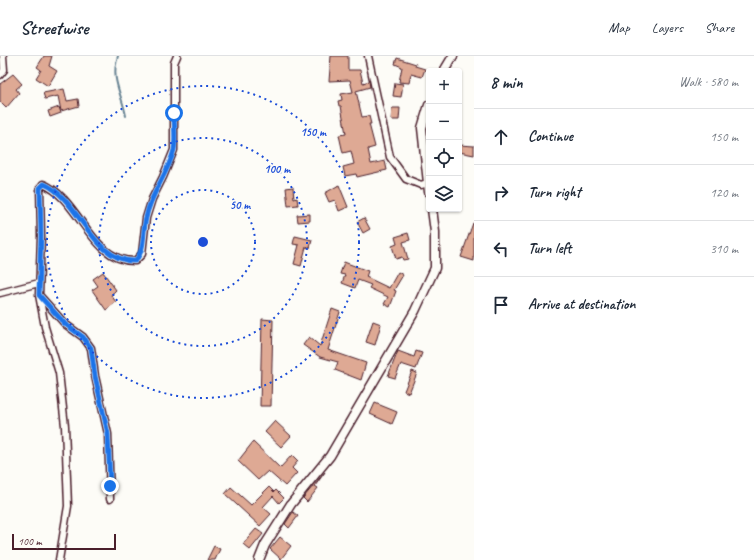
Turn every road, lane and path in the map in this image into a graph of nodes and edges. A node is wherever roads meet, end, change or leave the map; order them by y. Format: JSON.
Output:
{"nodes":[{"id":1,"x":3,"y":56,"type":"edge"},
{"id":2,"x":177,"y":56,"type":"edge"},
{"id":3,"x":368,"y":56,"type":"edge"},
{"id":4,"x":453,"y":56,"type":"edge"},
{"id":5,"x":446,"y":68,"type":"edge"},
{"id":6,"x":0,"y":75,"type":"edge"},
{"id":7,"x":426,"y":115,"type":"edge"},
{"id":8,"x":427,"y":176,"type":"edge"},
{"id":9,"x":426,"y":186,"type":"edge"},
{"id":10,"x":432,"y":212,"type":"edge"},
{"id":11,"x":40,"y":283,"type":"junction"},
{"id":12,"x":0,"y":293,"type":"edge"},
{"id":13,"x":39,"y":295,"type":"junction"},
{"id":14,"x":110,"y":499,"type":"dead end"},
{"id":15,"x":59,"y":560,"type":"edge"},
{"id":16,"x":259,"y":560,"type":"edge"}],
"edges":[{"from":1,"to":6,"type":"street"},
{"from":2,"to":11,"type":"street"},
{"from":3,"to":9,"type":"street"},
{"from":4,"to":5,"type":"street"},
{"from":7,"to":8,"type":"street"},
{"from":10,"to":16,"type":"street"},
{"from":11,"to":12,"type":"street"},
{"from":11,"to":13,"type":"street"},
{"from":13,"to":14,"type":"street"},
{"from":13,"to":15,"type":"street"}]}
